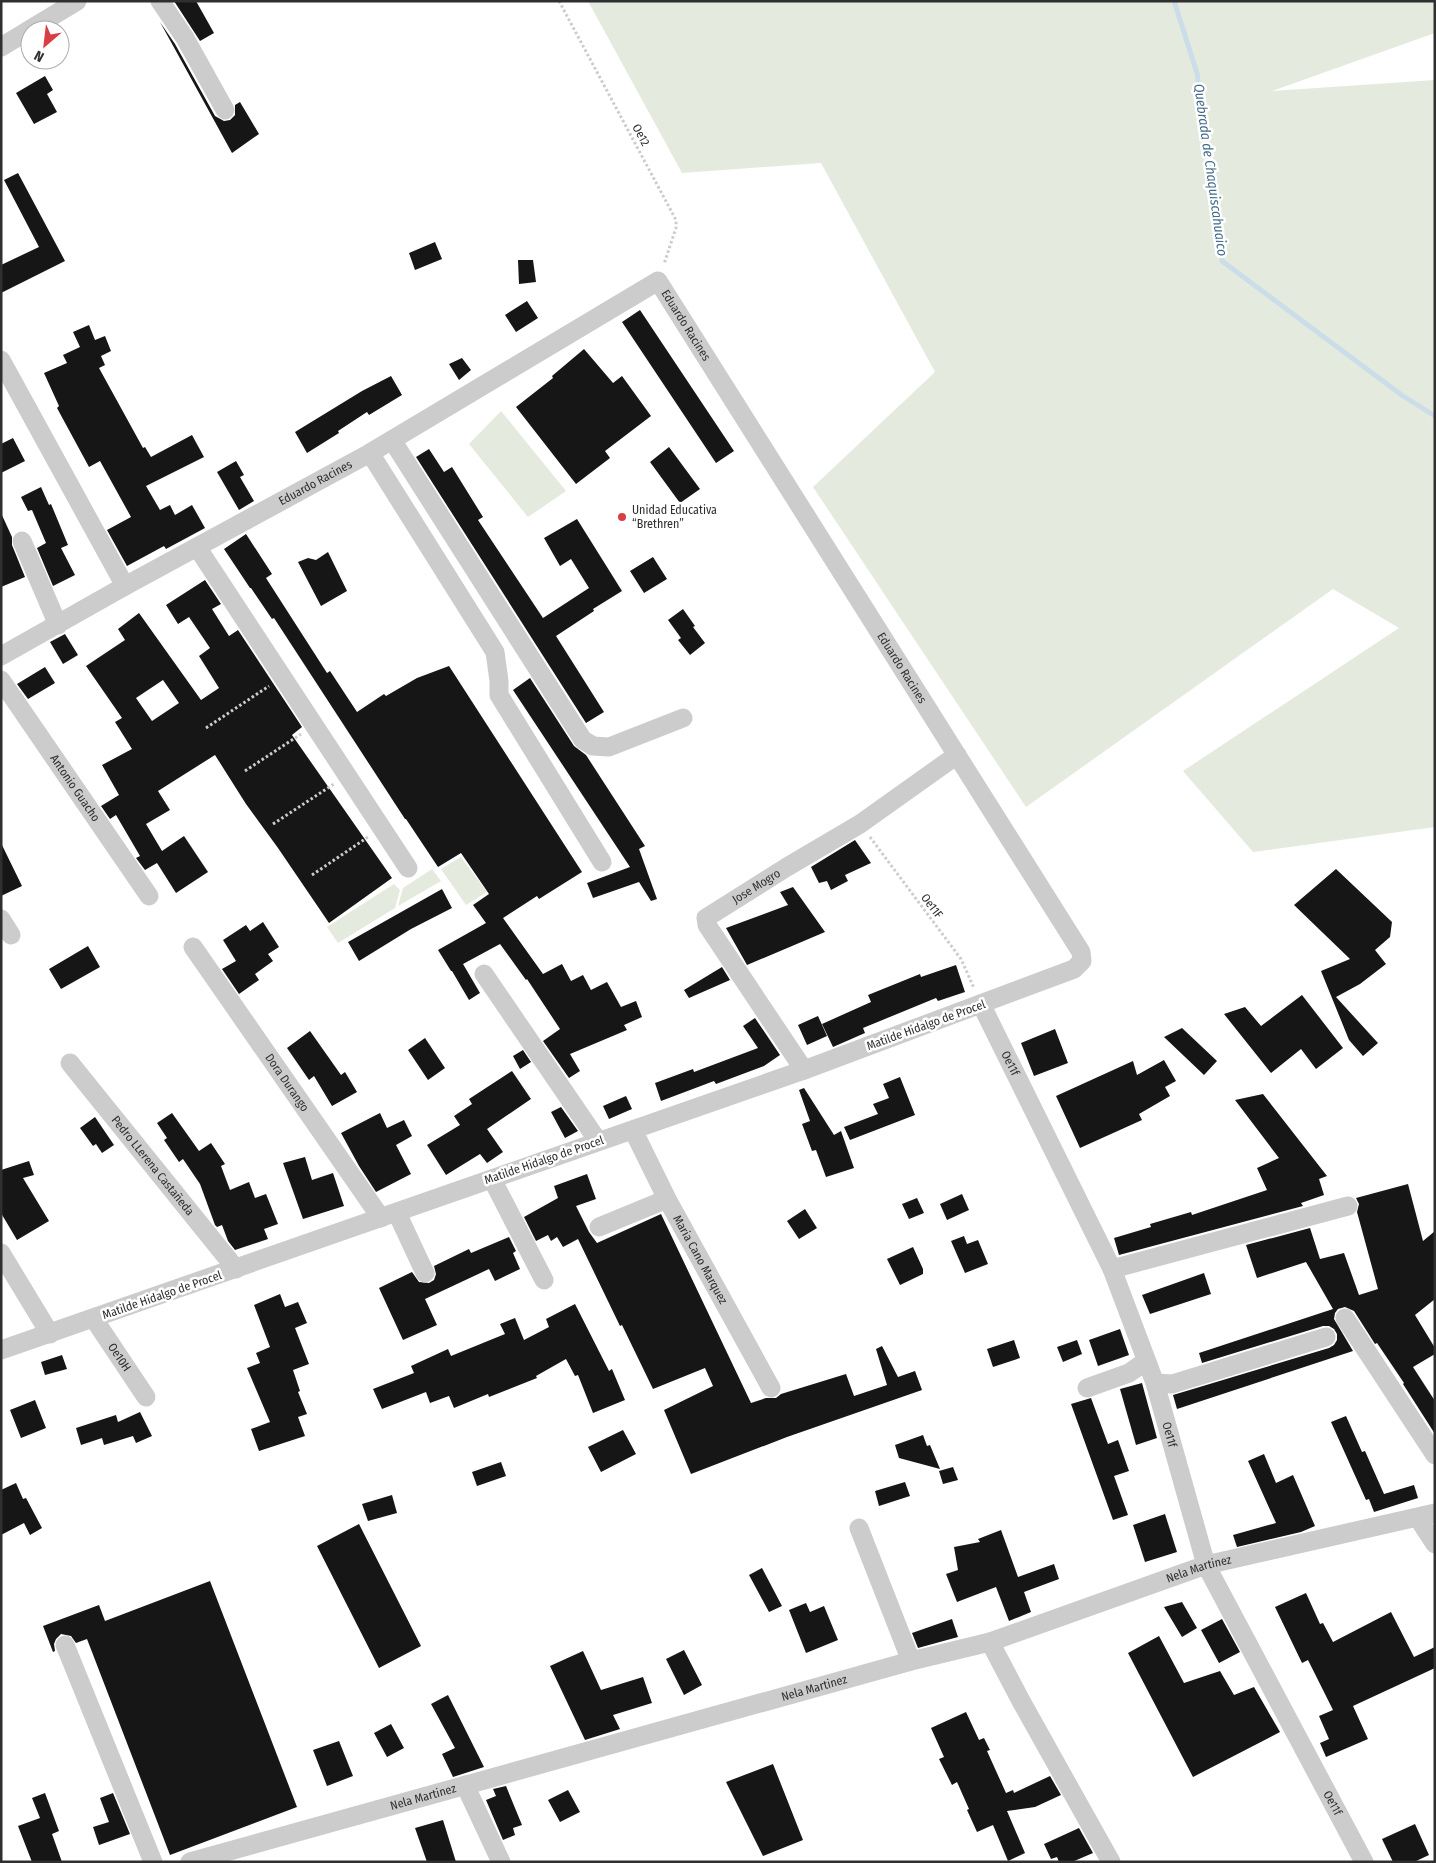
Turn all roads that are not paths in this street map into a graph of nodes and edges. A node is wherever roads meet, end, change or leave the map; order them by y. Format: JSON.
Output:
{"nodes":[{"id":1,"x":77,"y":1,"type":"edge"},
{"id":2,"x":160,"y":1,"type":"edge"},
{"id":3,"x":1,"y":47,"type":"edge"},
{"id":4,"x":225,"y":110,"type":"dead end"},
{"id":5,"x":1,"y":360,"type":"edge"},
{"id":6,"x":392,"y":440,"type":"junction"},
{"id":7,"x":370,"y":453,"type":"junction"},
{"id":8,"x":22,"y":541,"type":"dead end"},
{"id":9,"x":197,"y":547,"type":"junction"},
{"id":10,"x":125,"y":586,"type":"junction"},
{"id":11,"x":58,"y":625,"type":"junction"},
{"id":12,"x":3,"y":651,"type":"edge"},
{"id":13,"x":1,"y":680,"type":"edge"},
{"id":14,"x":683,"y":718,"type":"dead end"},
{"id":15,"x":957,"y":755,"type":"junction"},
{"id":16,"x":602,"y":862,"type":"dead end"},
{"id":17,"x":408,"y":868,"type":"dead end"},
{"id":18,"x":149,"y":896,"type":"dead end"},
{"id":19,"x":1,"y":919,"type":"edge"},
{"id":20,"x":11,"y":935,"type":"dead end"},
{"id":21,"x":193,"y":947,"type":"dead end"},
{"id":22,"x":1082,"y":960,"type":"joint"},
{"id":23,"x":484,"y":974,"type":"dead end"},
{"id":24,"x":981,"y":1004,"type":"junction"},
{"id":25,"x":70,"y":1064,"type":"dead end"},
{"id":26,"x":804,"y":1070,"type":"junction"},
{"id":27,"x":633,"y":1130,"type":"junction"},
{"id":28,"x":598,"y":1141,"type":"junction"},
{"id":29,"x":492,"y":1178,"type":"junction"},
{"id":30,"x":667,"y":1198,"type":"junction"},
{"id":31,"x":1348,"y":1206,"type":"dead end"},
{"id":32,"x":389,"y":1215,"type":"junction"},
{"id":33,"x":599,"y":1227,"type":"dead end"},
{"id":34,"x":1,"y":1253,"type":"edge"},
{"id":35,"x":236,"y":1269,"type":"junction"},
{"id":36,"x":1112,"y":1270,"type":"junction"},
{"id":37,"x":425,"y":1273,"type":"dead end"},
{"id":38,"x":544,"y":1280,"type":"dead end"},
{"id":39,"x":1345,"y":1318,"type":"dead end"},
{"id":40,"x":94,"y":1319,"type":"junction"},
{"id":41,"x":50,"y":1334,"type":"junction"},
{"id":42,"x":1326,"y":1337,"type":"dead end"},
{"id":43,"x":1,"y":1350,"type":"edge"},
{"id":44,"x":1146,"y":1361,"type":"junction"},
{"id":45,"x":1155,"y":1383,"type":"junction"},
{"id":46,"x":771,"y":1388,"type":"dead end"},
{"id":47,"x":1087,"y":1388,"type":"dead end"},
{"id":48,"x":146,"y":1397,"type":"dead end"},
{"id":49,"x":1435,"y":1455,"type":"edge"},
{"id":50,"x":1426,"y":1516,"type":"edge"},
{"id":51,"x":859,"y":1528,"type":"dead end"},
{"id":52,"x":1435,"y":1544,"type":"edge"},
{"id":53,"x":1206,"y":1564,"type":"junction"},
{"id":54,"x":990,"y":1642,"type":"junction"},
{"id":55,"x":65,"y":1646,"type":"dead end"},
{"id":56,"x":911,"y":1661,"type":"junction"},
{"id":57,"x":465,"y":1784,"type":"junction"},
{"id":58,"x":153,"y":1862,"type":"edge"},
{"id":59,"x":190,"y":1862,"type":"edge"},
{"id":60,"x":501,"y":1862,"type":"edge"},
{"id":61,"x":1111,"y":1862,"type":"edge"},
{"id":62,"x":1364,"y":1862,"type":"edge"}],
"edges":[{"from":1,"to":3,"type":"street"},
{"from":2,"to":4,"type":"street"},
{"from":5,"to":10,"type":"street"},
{"from":6,"to":7,"type":"street","name":"Eduardo Racines"},
{"from":6,"to":14,"type":"street"},
{"from":6,"to":15,"type":"street","name":"Eduardo Racines"},
{"from":7,"to":9,"type":"street","name":"Eduardo Racines"},
{"from":7,"to":16,"type":"street"},
{"from":8,"to":11,"type":"street"},
{"from":9,"to":10,"type":"street","name":"Eduardo Racines"},
{"from":9,"to":17,"type":"street"},
{"from":10,"to":11,"type":"street","name":"Eduardo Racines"},
{"from":11,"to":12,"type":"street","name":"Eduardo Racines"},
{"from":13,"to":18,"type":"street","name":"Antonio Guacho"},
{"from":15,"to":22,"type":"street","name":"Eduardo Racines"},
{"from":15,"to":26,"type":"street","name":"Jose Mogro"},
{"from":19,"to":20,"type":"street"},
{"from":21,"to":32,"type":"street","name":"Dora Durango"},
{"from":22,"to":24,"type":"street","name":"Matilde Hidalgo de Procel"},
{"from":23,"to":28,"type":"street"},
{"from":24,"to":26,"type":"street","name":"Matilde Hidalgo de Procel"},
{"from":24,"to":36,"type":"street","name":"Oe11f"},
{"from":25,"to":35,"type":"street","name":"Pedro LLerena Castañeda"},
{"from":26,"to":27,"type":"street","name":"Matilde Hidalgo de Procel"},
{"from":27,"to":28,"type":"street","name":"Matilde Hidalgo de Procel"},
{"from":27,"to":30,"type":"street","name":"Maria Cano Marquez"},
{"from":28,"to":29,"type":"street","name":"Matilde Hidalgo de Procel"},
{"from":29,"to":32,"type":"street","name":"Matilde Hidalgo de Procel"},
{"from":29,"to":38,"type":"street"},
{"from":30,"to":33,"type":"street"},
{"from":30,"to":46,"type":"street","name":"Maria Cano Marquez"},
{"from":31,"to":36,"type":"street"},
{"from":32,"to":35,"type":"street","name":"Matilde Hidalgo de Procel"},
{"from":32,"to":37,"type":"street","name":"Dora Durango"},
{"from":34,"to":41,"type":"street"},
{"from":35,"to":40,"type":"street","name":"Matilde Hidalgo de Procel"},
{"from":36,"to":44,"type":"street","name":"Oe11f"},
{"from":39,"to":49,"type":"street"},
{"from":40,"to":41,"type":"street","name":"Matilde Hidalgo de Procel"},
{"from":40,"to":48,"type":"street","name":"Oe10H"},
{"from":41,"to":43,"type":"street","name":"Matilde Hidalgo de Procel"},
{"from":42,"to":45,"type":"street"},
{"from":44,"to":45,"type":"street","name":"Oe11f"},
{"from":44,"to":47,"type":"street"},
{"from":45,"to":53,"type":"street","name":"Oe11f"},
{"from":50,"to":52,"type":"street"},
{"from":50,"to":53,"type":"street","name":"Nela Martinez"},
{"from":51,"to":56,"type":"street"},
{"from":53,"to":54,"type":"street","name":"Nela Martinez"},
{"from":53,"to":62,"type":"street","name":"Oe11f"},
{"from":54,"to":56,"type":"street","name":"Nela Martinez"},
{"from":54,"to":61,"type":"street"},
{"from":55,"to":58,"type":"street"},
{"from":56,"to":57,"type":"street","name":"Nela Martinez"},
{"from":57,"to":59,"type":"street","name":"Nela Martinez"},
{"from":57,"to":60,"type":"street"}]}
